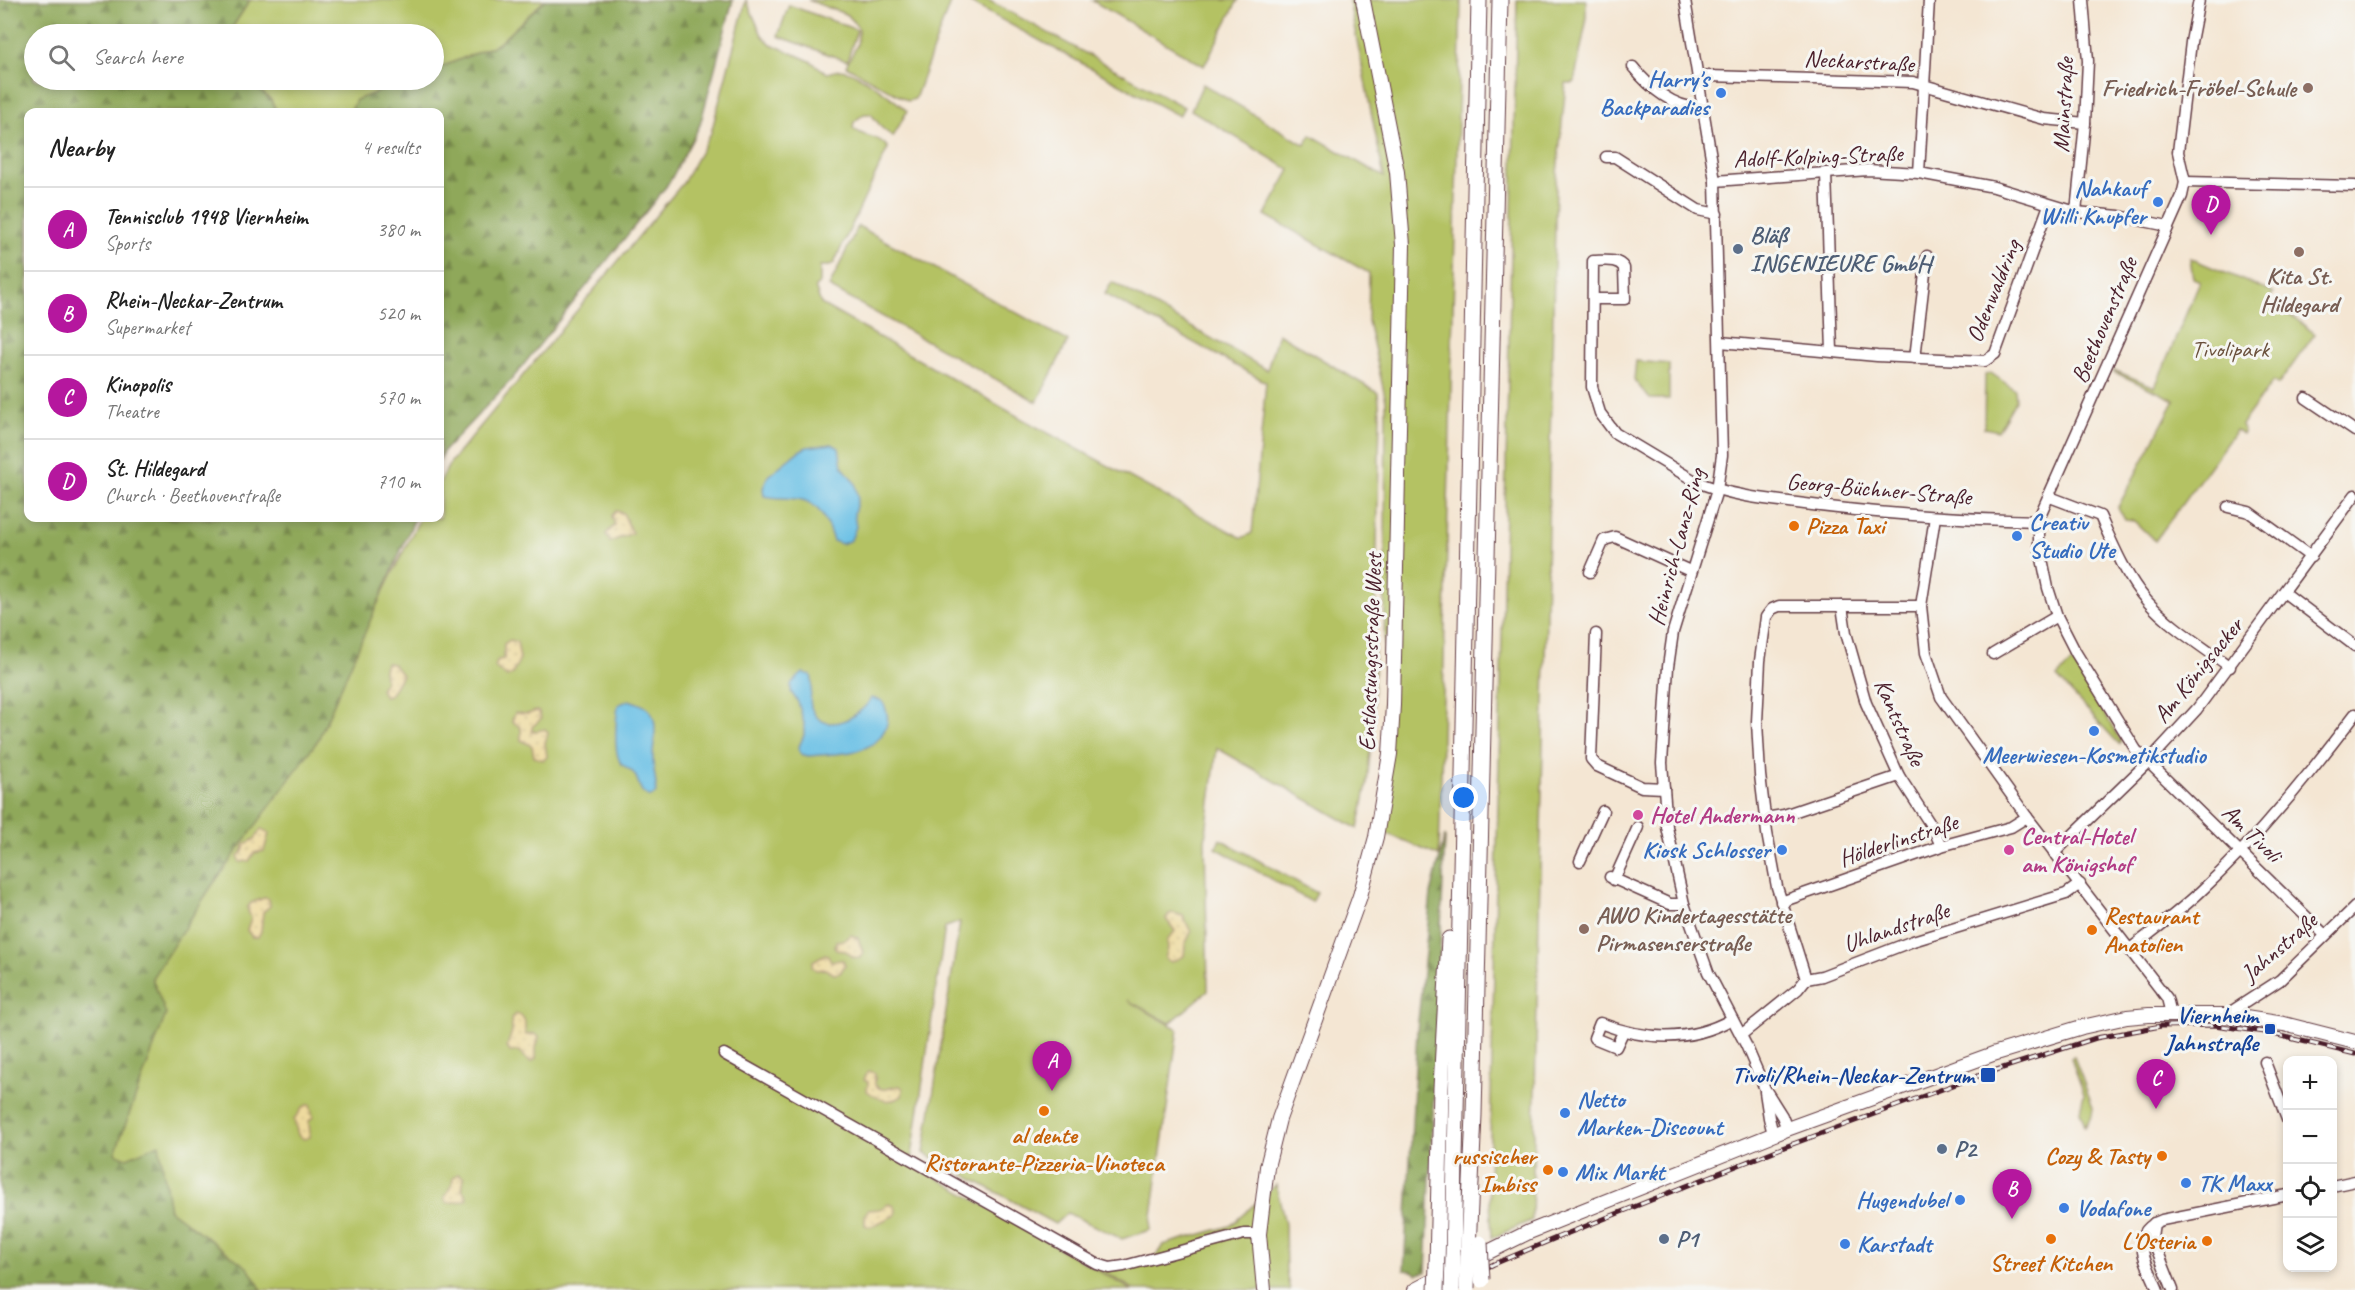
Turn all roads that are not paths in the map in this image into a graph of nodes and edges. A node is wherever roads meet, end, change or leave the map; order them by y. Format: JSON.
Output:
{"nodes":[{"id":1,"x":1363,"y":0,"type":"edge"},
{"id":2,"x":1479,"y":0,"type":"edge"},
{"id":3,"x":1500,"y":0,"type":"edge"},
{"id":4,"x":1685,"y":0,"type":"edge"},
{"id":5,"x":1929,"y":0,"type":"edge"},
{"id":6,"x":2083,"y":0,"type":"edge"},
{"id":7,"x":2199,"y":0,"type":"edge"},
{"id":8,"x":1633,"y":67,"type":"dead end"},
{"id":9,"x":1698,"y":77,"type":"junction"},
{"id":10,"x":1924,"y":85,"type":"junction"},
{"id":11,"x":1703,"y":107,"type":"junction"},
{"id":12,"x":2085,"y":123,"type":"junction"},
{"id":13,"x":1606,"y":157,"type":"dead end"},
{"id":14,"x":1826,"y":173,"type":"junction"},
{"id":15,"x":1919,"y":173,"type":"junction"},
{"id":16,"x":1715,"y":181,"type":"junction"},
{"id":17,"x":2185,"y":182,"type":"junction"},
{"id":18,"x":2355,"y":186,"type":"edge"},
{"id":19,"x":2049,"y":204,"type":"junction"},
{"id":20,"x":2076,"y":212,"type":"junction"},
{"id":21,"x":1717,"y":214,"type":"junction"},
{"id":22,"x":2168,"y":226,"type":"junction"},
{"id":23,"x":1927,"y":256,"type":"dead end"},
{"id":24,"x":1593,"y":299,"type":"junction"},
{"id":25,"x":1720,"y":342,"type":"junction"},
{"id":26,"x":1832,"y":351,"type":"junction"},
{"id":27,"x":1916,"y":358,"type":"junction"},
{"id":28,"x":2306,"y":398,"type":"dead end"},
{"id":29,"x":2355,"y":430,"type":"edge"},
{"id":30,"x":1717,"y":490,"type":"junction"},
{"id":31,"x":2355,"y":495,"type":"edge"},
{"id":32,"x":2050,"y":497,"type":"junction"},
{"id":33,"x":2228,"y":507,"type":"dead end"},
{"id":34,"x":1935,"y":517,"type":"junction"},
{"id":35,"x":2039,"y":521,"type":"junction"},
{"id":36,"x":2311,"y":556,"type":"junction"},
{"id":37,"x":1690,"y":571,"type":"junction"},
{"id":38,"x":1590,"y":572,"type":"dead end"},
{"id":39,"x":2285,"y":593,"type":"junction"},
{"id":40,"x":1842,"y":606,"type":"junction"},
{"id":41,"x":1920,"y":606,"type":"junction"},
{"id":42,"x":2057,"y":616,"type":"junction"},
{"id":43,"x":1596,"y":634,"type":"dead end"},
{"id":44,"x":2355,"y":646,"type":"edge"},
{"id":45,"x":1993,"y":654,"type":"dead end"},
{"id":46,"x":2230,"y":667,"type":"junction"},
{"id":47,"x":2355,"y":714,"type":"edge"},
{"id":48,"x":2148,"y":762,"type":"junction"},
{"id":49,"x":1899,"y":776,"type":"junction"},
{"id":50,"x":1664,"y":788,"type":"junction"},
{"id":51,"x":1603,"y":811,"type":"dead end"},
{"id":52,"x":2026,"y":817,"type":"junction"},
{"id":53,"x":1765,"y":818,"type":"junction"},
{"id":54,"x":1638,"y":826,"type":"dead end"},
{"id":55,"x":1941,"y":846,"type":"junction"},
{"id":56,"x":2240,"y":850,"type":"junction"},
{"id":57,"x":2054,"y":853,"type":"junction"},
{"id":58,"x":1580,"y":861,"type":"dead end"},
{"id":59,"x":1460,"y":868,"type":"junction"},
{"id":60,"x":2080,"y":884,"type":"junction"},
{"id":61,"x":1781,"y":902,"type":"junction"},
{"id":62,"x":1684,"y":903,"type":"junction"},
{"id":63,"x":2355,"y":906,"type":"edge"},
{"id":64,"x":2325,"y":935,"type":"junction"},
{"id":65,"x":2130,"y":950,"type":"junction"},
{"id":66,"x":1806,"y":979,"type":"junction"},
{"id":67,"x":2171,"y":1014,"type":"junction"},
{"id":68,"x":2226,"y":1015,"type":"junction"},
{"id":69,"x":1732,"y":1019,"type":"junction"},
{"id":70,"x":1623,"y":1032,"type":"dead end"},
{"id":71,"x":1741,"y":1035,"type":"junction"},
{"id":72,"x":2355,"y":1042,"type":"edge"},
{"id":73,"x":724,"y":1054,"type":"dead end"},
{"id":74,"x":2265,"y":1062,"type":"dead end"},
{"id":75,"x":1765,"y":1089,"type":"junction"},
{"id":76,"x":2283,"y":1110,"type":"edge"},
{"id":77,"x":1787,"y":1129,"type":"junction"},
{"id":78,"x":1773,"y":1134,"type":"junction"},
{"id":79,"x":2355,"y":1181,"type":"edge"},
{"id":80,"x":2337,"y":1185,"type":"edge"},
{"id":81,"x":2283,"y":1196,"type":"edge"},
{"id":82,"x":2154,"y":1223,"type":"junction"},
{"id":83,"x":1259,"y":1234,"type":"junction"},
{"id":84,"x":1457,"y":1262,"type":"junction"},
{"id":85,"x":1470,"y":1288,"type":"edge"},
{"id":86,"x":1264,"y":1290,"type":"edge"},
{"id":87,"x":1415,"y":1290,"type":"edge"},
{"id":88,"x":1436,"y":1290,"type":"edge"},
{"id":89,"x":2158,"y":1290,"type":"edge"},
{"id":90,"x":2173,"y":1290,"type":"edge"}],
"edges":[{"from":1,"to":83,"type":"main road","name":"Entlastungsstraße West"},
{"from":2,"to":59,"type":"highway"},
{"from":3,"to":85,"type":"highway","bridge":true},
{"from":4,"to":9,"type":"street","name":"Heinrich-Lanz-Ring"},
{"from":5,"to":10,"type":"street"},
{"from":6,"to":12,"type":"street","name":"Mainstraße"},
{"from":7,"to":17,"type":"street"},
{"from":8,"to":11,"type":"street"},
{"from":9,"to":10,"type":"street","name":"Neckarstraße"},
{"from":9,"to":11,"type":"street","name":"Heinrich-Lanz-Ring"},
{"from":10,"to":12,"type":"street","name":"Neckarstraße"},
{"from":10,"to":15,"type":"street"},
{"from":11,"to":16,"type":"street","name":"Heinrich-Lanz-Ring"},
{"from":12,"to":20,"type":"street","name":"Mainstraße"},
{"from":13,"to":21,"type":"street"},
{"from":14,"to":15,"type":"street","name":"Adolf-Kolping-Straße"},
{"from":14,"to":16,"type":"street","name":"Adolf-Kolping-Straße"},
{"from":14,"to":26,"type":"street"},
{"from":15,"to":19,"type":"street","name":"Adolf-Kolping-Straße"},
{"from":16,"to":21,"type":"street","name":"Heinrich-Lanz-Ring"},
{"from":17,"to":18,"type":"street"},
{"from":17,"to":22,"type":"street","name":"Beethovenstraße"},
{"from":19,"to":20,"type":"street","name":"Adolf-Kolping-Straße"},
{"from":19,"to":27,"type":"street","name":"Odenwaldring"},
{"from":20,"to":22,"type":"street","name":"Adolf-Kolping-Straße"},
{"from":21,"to":25,"type":"street","name":"Heinrich-Lanz-Ring"},
{"from":22,"to":32,"type":"street","name":"Beethovenstraße"},
{"from":23,"to":27,"type":"street"},
{"from":24,"to":24,"type":"street","name":"Georg-Büchner-Straße"},
{"from":24,"to":30,"type":"street","name":"Georg-Büchner-Straße"},
{"from":25,"to":26,"type":"street","name":"Odenwaldring"},
{"from":25,"to":30,"type":"street","name":"Heinrich-Lanz-Ring"},
{"from":26,"to":27,"type":"street","name":"Odenwaldring"},
{"from":28,"to":29,"type":"street"},
{"from":30,"to":34,"type":"street","name":"Georg-Büchner-Straße"},
{"from":30,"to":37,"type":"street","name":"Heinrich-Lanz-Ring"},
{"from":31,"to":36,"type":"street","name":"Am Königsacker"},
{"from":32,"to":35,"type":"street","name":"Beethovenstraße"},
{"from":32,"to":46,"type":"street"},
{"from":33,"to":36,"type":"street"},
{"from":34,"to":35,"type":"street","name":"Georg-Büchner-Straße"},
{"from":34,"to":41,"type":"street"},
{"from":35,"to":42,"type":"street","name":"Beethovenstraße"},
{"from":36,"to":39,"type":"street","name":"Am Königsacker"},
{"from":37,"to":38,"type":"street"},
{"from":37,"to":50,"type":"street","name":"Heinrich-Lanz-Ring"},
{"from":39,"to":44,"type":"street"},
{"from":39,"to":46,"type":"street","name":"Am Königsacker"},
{"from":40,"to":41,"type":"street"},
{"from":40,"to":49,"type":"street","name":"Kantstraße"},
{"from":40,"to":53,"type":"street"},
{"from":41,"to":52,"type":"street"},
{"from":42,"to":45,"type":"street"},
{"from":42,"to":48,"type":"street","name":"Beethovenstraße"},
{"from":43,"to":50,"type":"street"},
{"from":46,"to":48,"type":"street","name":"Am Königsacker"},
{"from":47,"to":56,"type":"street"},
{"from":48,"to":56,"type":"street","name":"Am Tivoli"},
{"from":48,"to":57,"type":"street","name":"Am Königsacker"},
{"from":49,"to":53,"type":"street"},
{"from":49,"to":55,"type":"street","name":"Kantstraße"},
{"from":50,"to":62,"type":"street","name":"Heinrich-Lanz-Ring"},
{"from":51,"to":58,"type":"street"},
{"from":52,"to":55,"type":"street","name":"Hölderlinstraße"},
{"from":52,"to":57,"type":"street"},
{"from":53,"to":61,"type":"street"},
{"from":54,"to":62,"type":"street"},
{"from":55,"to":61,"type":"street","name":"Hölderlinstraße"},
{"from":56,"to":64,"type":"street","name":"Am Tivoli"},
{"from":56,"to":65,"type":"street"},
{"from":57,"to":60,"type":"street"},
{"from":59,"to":84,"type":"highway"},
{"from":59,"to":88,"type":"highway","bridge":true},
{"from":60,"to":65,"type":"street"},
{"from":60,"to":66,"type":"street","name":"Uhlandstraße"},
{"from":61,"to":66,"type":"street"},
{"from":62,"to":69,"type":"street","name":"Heinrich-Lanz-Ring"},
{"from":63,"to":64,"type":"street","name":"Jahnstraße"},
{"from":64,"to":68,"type":"street","name":"Jahnstraße"},
{"from":65,"to":67,"type":"street"},
{"from":66,"to":71,"type":"street","name":"Uhlandstraße"},
{"from":67,"to":68,"type":"main road"},
{"from":67,"to":77,"type":"main road"},
{"from":68,"to":72,"type":"main road"},
{"from":69,"to":70,"type":"street"},
{"from":69,"to":71,"type":"street","name":"Heinrich-Lanz-Ring"},
{"from":71,"to":75,"type":"street","name":"Heinrich-Lanz-Ring"},
{"from":73,"to":83,"type":"street"},
{"from":74,"to":76,"type":"street"},
{"from":75,"to":77,"type":"street","name":"Heinrich-Lanz-Ring"},
{"from":75,"to":78,"type":"street","name":"Heinrich-Lanz-Ring"},
{"from":77,"to":78,"type":"main road"},
{"from":78,"to":84,"type":"main road"},
{"from":79,"to":80,"type":"street"},
{"from":81,"to":82,"type":"street"},
{"from":82,"to":89,"type":"street"},
{"from":82,"to":90,"type":"street"},
{"from":83,"to":86,"type":"main road","name":"Entlastungsstraße West"},
{"from":84,"to":85,"type":"highway","bridge":true},
{"from":84,"to":87,"type":"main road"}]}
